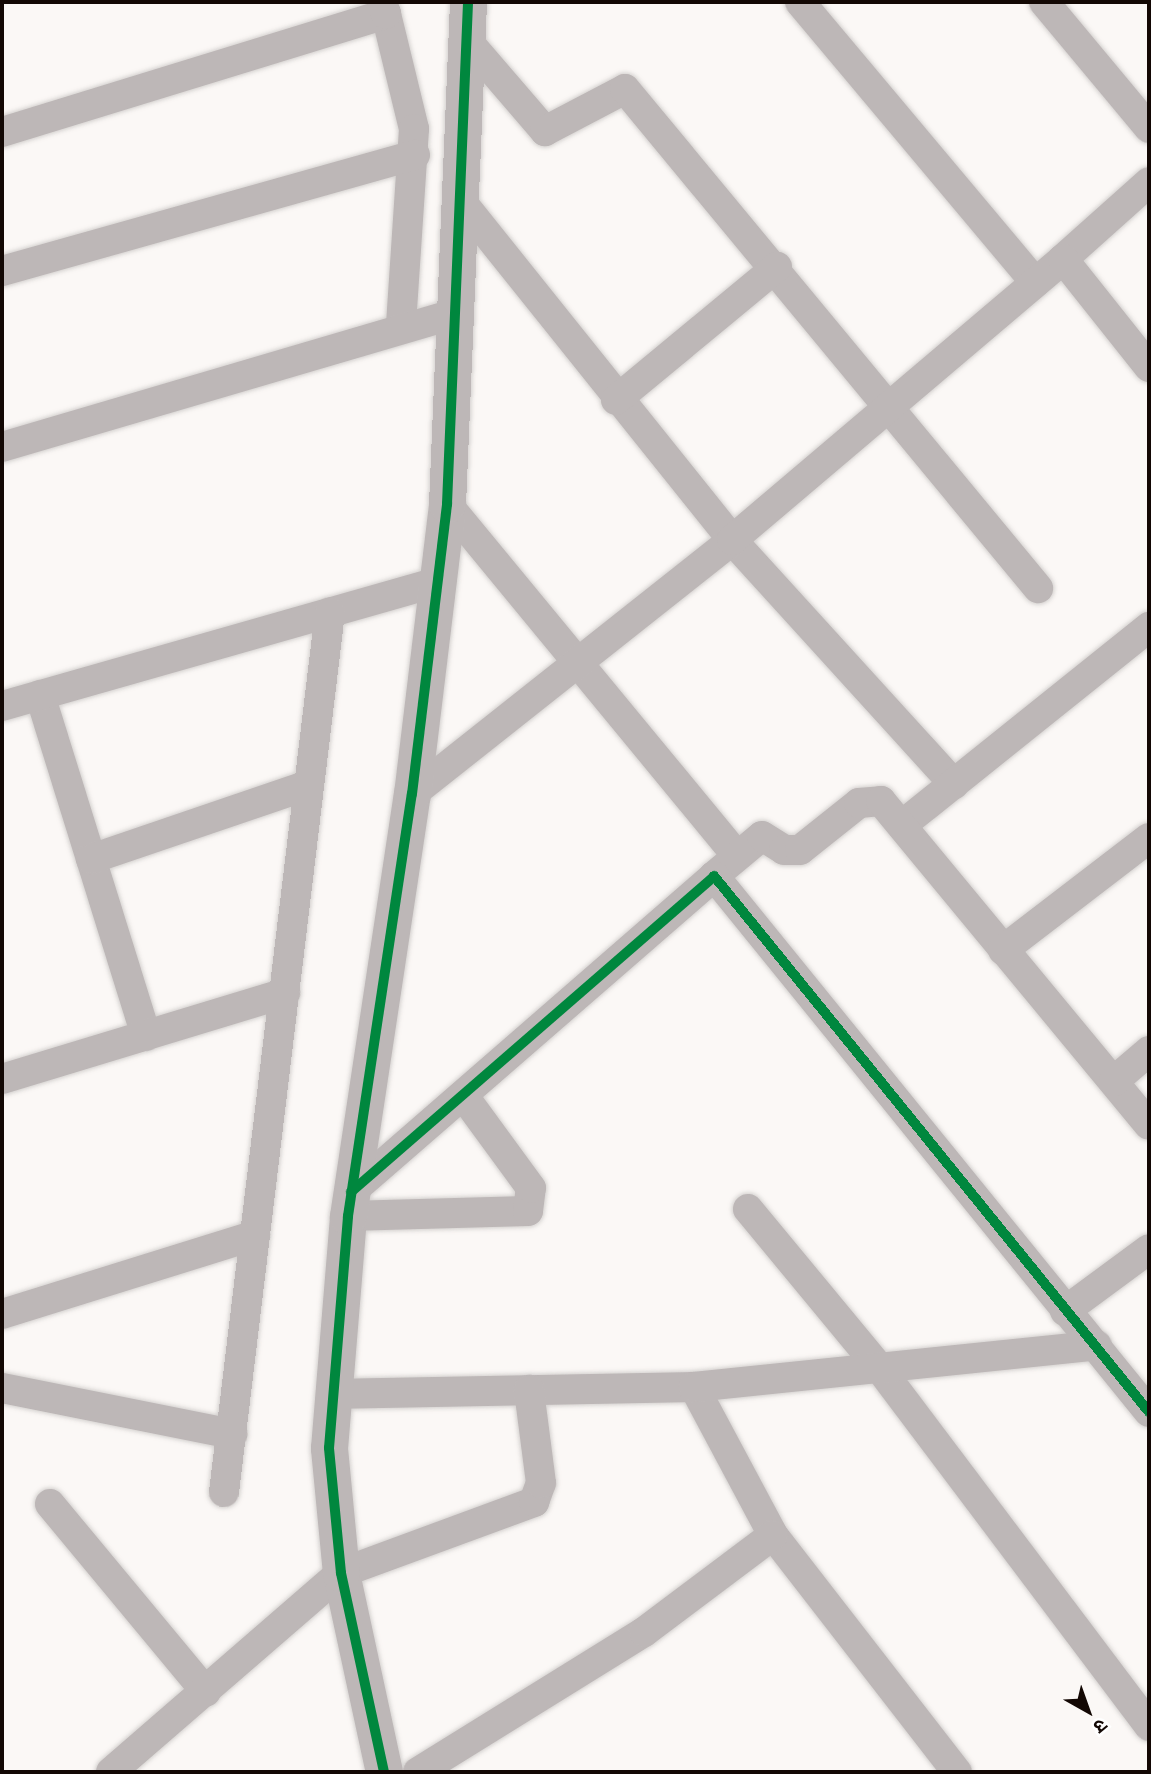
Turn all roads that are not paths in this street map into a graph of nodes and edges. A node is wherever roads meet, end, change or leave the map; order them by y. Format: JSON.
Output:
{"nodes":[{"id":1,"x":468,"y":2,"type":"edge"},
{"id":2,"x":800,"y":2,"type":"edge"},
{"id":3,"x":1044,"y":2,"type":"edge"},
{"id":4,"x":384,"y":8,"type":"edge"},
{"id":5,"x":465,"y":38,"type":"junction"},
{"id":6,"x":1149,"y":128,"type":"edge"},
{"id":7,"x":2,"y":132,"type":"edge"},
{"id":8,"x":415,"y":155,"type":"junction"},
{"id":9,"x":1149,"y":182,"type":"edge"},
{"id":10,"x":460,"y":200,"type":"junction"},
{"id":11,"x":1063,"y":259,"type":"junction"},
{"id":12,"x":777,"y":267,"type":"junction"},
{"id":13,"x":2,"y":271,"type":"edge"},
{"id":14,"x":1035,"y":282,"type":"junction"},
{"id":15,"x":455,"y":314,"type":"junction"},
{"id":16,"x":401,"y":325,"type":"junction"},
{"id":17,"x":1149,"y":367,"type":"edge"},
{"id":18,"x":616,"y":400,"type":"junction"},
{"id":19,"x":891,"y":405,"type":"junction"},
{"id":20,"x":2,"y":447,"type":"edge"},
{"id":21,"x":447,"y":504,"type":"junction"},
{"id":22,"x":732,"y":540,"type":"junction"},
{"id":23,"x":433,"y":583,"type":"junction"},
{"id":24,"x":1038,"y":588,"type":"dead end"},
{"id":25,"x":330,"y":612,"type":"junction"},
{"id":26,"x":1149,"y":627,"type":"edge"},
{"id":27,"x":575,"y":661,"type":"junction"},
{"id":28,"x":40,"y":695,"type":"junction"},
{"id":29,"x":2,"y":705,"type":"edge"},
{"id":30,"x":954,"y":784,"type":"junction"},
{"id":31,"x":306,"y":786,"type":"junction"},
{"id":32,"x":412,"y":794,"type":"junction"},
{"id":33,"x":902,"y":825,"type":"junction"},
{"id":34,"x":1149,"y":838,"type":"edge"},
{"id":35,"x":737,"y":856,"type":"junction"},
{"id":36,"x":91,"y":859,"type":"junction"},
{"id":37,"x":714,"y":876,"type":"junction"},
{"id":38,"x":1003,"y":950,"type":"junction"},
{"id":39,"x":285,"y":993,"type":"junction"},
{"id":40,"x":146,"y":1036,"type":"junction"},
{"id":41,"x":1149,"y":1052,"type":"edge"},
{"id":42,"x":2,"y":1079,"type":"edge"},
{"id":43,"x":1114,"y":1081,"type":"junction"},
{"id":44,"x":463,"y":1095,"type":"junction"},
{"id":45,"x":1149,"y":1125,"type":"edge"},
{"id":46,"x":349,"y":1204,"type":"junction"},
{"id":47,"x":748,"y":1209,"type":"dead end"},
{"id":48,"x":256,"y":1235,"type":"junction"},
{"id":49,"x":1149,"y":1249,"type":"edge"},
{"id":50,"x":1065,"y":1311,"type":"junction"},
{"id":51,"x":2,"y":1314,"type":"edge"},
{"id":52,"x":1097,"y":1345,"type":"junction"},
{"id":53,"x":881,"y":1370,"type":"junction"},
{"id":54,"x":694,"y":1387,"type":"junction"},
{"id":55,"x":2,"y":1388,"type":"edge"},
{"id":56,"x":529,"y":1390,"type":"junction"},
{"id":57,"x":332,"y":1394,"type":"junction"},
{"id":58,"x":1149,"y":1412,"type":"edge"},
{"id":59,"x":232,"y":1434,"type":"junction"},
{"id":60,"x":224,"y":1492,"type":"dead end"},
{"id":61,"x":50,"y":1504,"type":"dead end"},
{"id":62,"x":773,"y":1535,"type":"junction"},
{"id":63,"x":341,"y":1573,"type":"junction"},
{"id":64,"x":206,"y":1692,"type":"junction"},
{"id":65,"x":1149,"y":1726,"type":"edge"},
{"id":66,"x":111,"y":1772,"type":"edge"},
{"id":67,"x":384,"y":1772,"type":"edge"},
{"id":68,"x":418,"y":1772,"type":"edge"},
{"id":69,"x":957,"y":1772,"type":"edge"}],
"edges":[{"from":1,"to":5,"type":"street"},
{"from":2,"to":14,"type":"street"},
{"from":3,"to":6,"type":"street"},
{"from":4,"to":7,"type":"street"},
{"from":4,"to":8,"type":"street"},
{"from":5,"to":10,"type":"street"},
{"from":5,"to":12,"type":"street"},
{"from":8,"to":13,"type":"street"},
{"from":8,"to":16,"type":"street"},
{"from":9,"to":11,"type":"street"},
{"from":10,"to":15,"type":"street"},
{"from":10,"to":18,"type":"street"},
{"from":11,"to":14,"type":"street"},
{"from":11,"to":17,"type":"street"},
{"from":12,"to":18,"type":"street"},
{"from":12,"to":19,"type":"street"},
{"from":14,"to":19,"type":"street"},
{"from":15,"to":16,"type":"street"},
{"from":15,"to":21,"type":"street"},
{"from":16,"to":20,"type":"street"},
{"from":18,"to":22,"type":"street"},
{"from":19,"to":22,"type":"street"},
{"from":19,"to":24,"type":"street"},
{"from":21,"to":23,"type":"street"},
{"from":21,"to":27,"type":"street"},
{"from":22,"to":27,"type":"street"},
{"from":22,"to":30,"type":"street"},
{"from":23,"to":25,"type":"street"},
{"from":23,"to":32,"type":"street"},
{"from":25,"to":28,"type":"street"},
{"from":25,"to":31,"type":"street"},
{"from":26,"to":30,"type":"street"},
{"from":27,"to":32,"type":"street"},
{"from":27,"to":35,"type":"street"},
{"from":28,"to":29,"type":"street"},
{"from":28,"to":36,"type":"street"},
{"from":30,"to":33,"type":"street"},
{"from":31,"to":36,"type":"street"},
{"from":31,"to":39,"type":"street"},
{"from":32,"to":46,"type":"street"},
{"from":33,"to":35,"type":"street"},
{"from":33,"to":38,"type":"street"},
{"from":34,"to":38,"type":"street"},
{"from":35,"to":37,"type":"street"},
{"from":36,"to":40,"type":"street"},
{"from":37,"to":44,"type":"street"},
{"from":37,"to":50,"type":"street"},
{"from":38,"to":43,"type":"street"},
{"from":39,"to":40,"type":"street"},
{"from":39,"to":48,"type":"street"},
{"from":40,"to":42,"type":"street"},
{"from":41,"to":43,"type":"street"},
{"from":43,"to":45,"type":"street"},
{"from":44,"to":46,"type":"street"},
{"from":44,"to":46,"type":"street"},
{"from":46,"to":57,"type":"street"},
{"from":47,"to":53,"type":"street"},
{"from":48,"to":51,"type":"street"},
{"from":48,"to":59,"type":"street"},
{"from":49,"to":50,"type":"street"},
{"from":50,"to":52,"type":"street"},
{"from":52,"to":53,"type":"street"},
{"from":52,"to":58,"type":"street"},
{"from":53,"to":54,"type":"street"},
{"from":53,"to":65,"type":"street"},
{"from":54,"to":56,"type":"street"},
{"from":54,"to":62,"type":"street"},
{"from":55,"to":59,"type":"street"},
{"from":56,"to":57,"type":"street"},
{"from":56,"to":63,"type":"street"},
{"from":57,"to":63,"type":"street"},
{"from":59,"to":60,"type":"street"},
{"from":61,"to":64,"type":"street"},
{"from":62,"to":68,"type":"street"},
{"from":62,"to":69,"type":"street"},
{"from":63,"to":64,"type":"street"},
{"from":63,"to":67,"type":"street"},
{"from":64,"to":66,"type":"street"}]}
